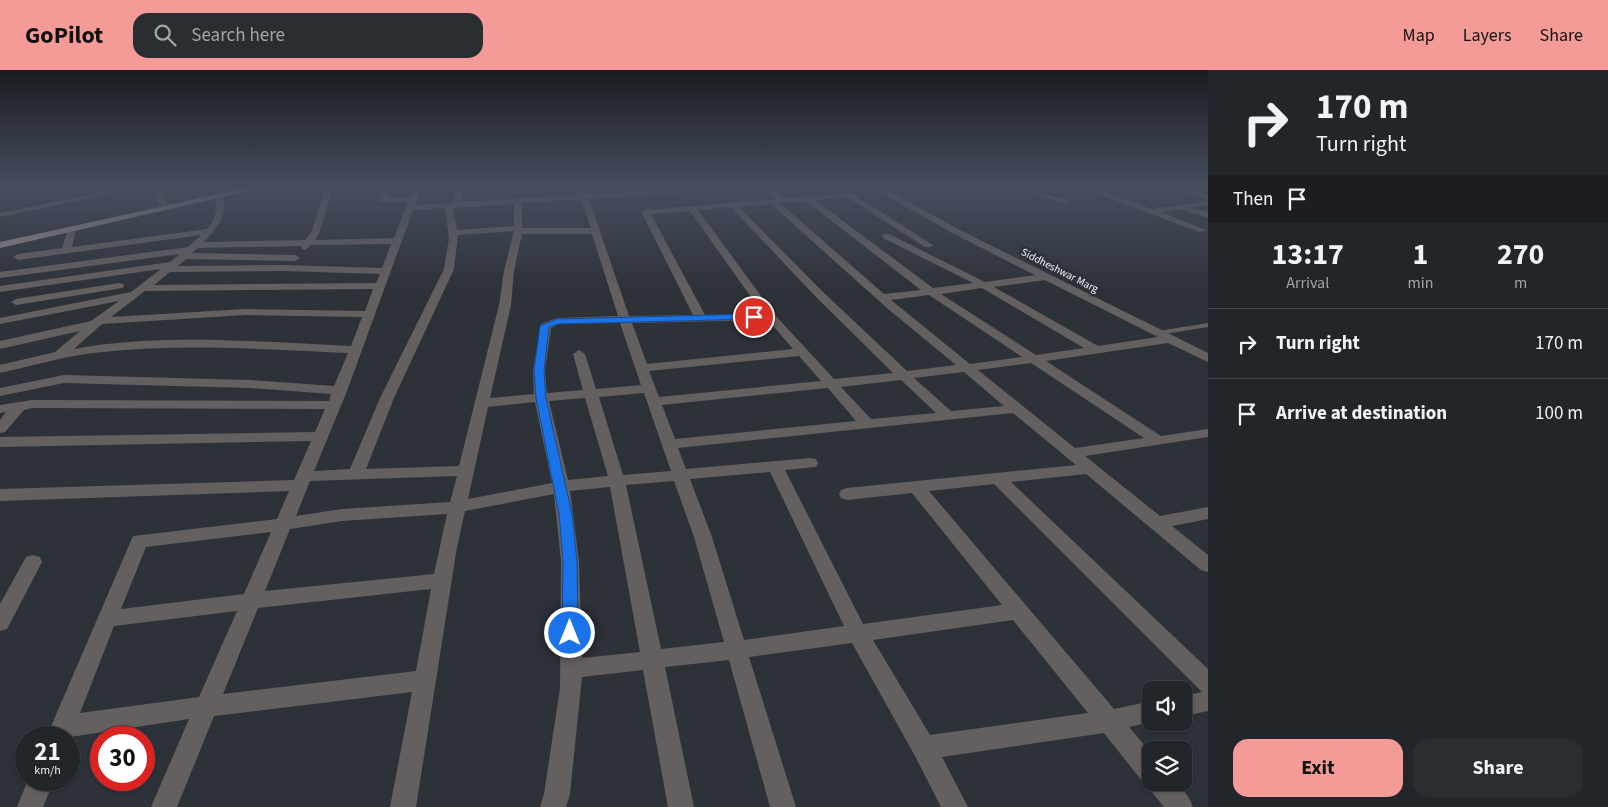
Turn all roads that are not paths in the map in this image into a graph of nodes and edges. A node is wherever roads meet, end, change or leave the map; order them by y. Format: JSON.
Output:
{"nodes":[{"id":1,"x":98,"y":221,"type":"edge"},
{"id":2,"x":105,"y":221,"type":"edge"},
{"id":3,"x":216,"y":221,"type":"edge"},
{"id":4,"x":318,"y":221,"type":"edge"},
{"id":5,"x":405,"y":221,"type":"edge"},
{"id":6,"x":453,"y":221,"type":"edge"},
{"id":7,"x":517,"y":221,"type":"edge"},
{"id":8,"x":593,"y":221,"type":"edge"},
{"id":9,"x":650,"y":221,"type":"edge"},
{"id":10,"x":702,"y":221,"type":"edge"},
{"id":11,"x":749,"y":221,"type":"edge"},
{"id":12,"x":801,"y":221,"type":"edge"},
{"id":13,"x":839,"y":221,"type":"edge"},
{"id":14,"x":890,"y":221,"type":"edge"},
{"id":15,"x":940,"y":221,"type":"edge"},
{"id":16,"x":1178,"y":221,"type":"edge"},
{"id":17,"x":1196,"y":221,"type":"edge"},
{"id":18,"x":1182,"y":223,"type":"junction"},
{"id":19,"x":72,"y":229,"type":"junction"},
{"id":20,"x":518,"y":230,"type":"junction"},
{"id":21,"x":1202,"y":230,"type":"dead end"},
{"id":22,"x":209,"y":231,"type":"junction"},
{"id":23,"x":597,"y":231,"type":"junction"},
{"id":24,"x":453,"y":233,"type":"junction"},
{"id":25,"x":886,"y":236,"type":"dead end"},
{"id":26,"x":397,"y":241,"type":"junction"},
{"id":27,"x":0,"y":242,"type":"edge"},
{"id":28,"x":309,"y":242,"type":"junction"},
{"id":29,"x":928,"y":245,"type":"dead end"},
{"id":30,"x":0,"y":246,"type":"edge"},
{"id":31,"x":90,"y":248,"type":"junction"},
{"id":32,"x":190,"y":250,"type":"junction"},
{"id":33,"x":66,"y":251,"type":"junction"},
{"id":34,"x":18,"y":257,"type":"dead end"},
{"id":35,"x":295,"y":258,"type":"junction"},
{"id":36,"x":85,"y":264,"type":"junction"},
{"id":37,"x":70,"y":266,"type":"junction"},
{"id":38,"x":169,"y":267,"type":"junction"},
{"id":39,"x":285,"y":268,"type":"junction"},
{"id":40,"x":0,"y":275,"type":"edge"},
{"id":41,"x":1046,"y":277,"type":"junction"},
{"id":42,"x":384,"y":278,"type":"junction"},
{"id":43,"x":63,"y":280,"type":"junction"},
{"id":44,"x":984,"y":285,"type":"junction"},
{"id":45,"x":119,"y":286,"type":"dead end"},
{"id":46,"x":0,"y":289,"type":"edge"},
{"id":47,"x":138,"y":291,"type":"junction"},
{"id":48,"x":931,"y":292,"type":"junction"},
{"id":49,"x":57,"y":296,"type":"junction"},
{"id":50,"x":882,"y":298,"type":"junction"},
{"id":51,"x":16,"y":302,"type":"dead end"},
{"id":52,"x":50,"y":311,"type":"junction"},
{"id":53,"x":370,"y":314,"type":"junction"},
{"id":54,"x":700,"y":317,"type":"junction"},
{"id":55,"x":771,"y":317,"type":"junction"},
{"id":56,"x":625,"y":319,"type":"junction"},
{"id":57,"x":0,"y":321,"type":"edge"},
{"id":58,"x":97,"y":322,"type":"junction"},
{"id":59,"x":1208,"y":325,"type":"edge"},
{"id":60,"x":1158,"y":333,"type":"junction"},
{"id":61,"x":1170,"y":339,"type":"junction"},
{"id":62,"x":0,"y":345,"type":"edge"},
{"id":63,"x":356,"y":350,"type":"junction"},
{"id":64,"x":1097,"y":351,"type":"junction"},
{"id":65,"x":803,"y":352,"type":"junction"},
{"id":66,"x":72,"y":353,"type":"junction"},
{"id":67,"x":579,"y":354,"type":"dead end"},
{"id":68,"x":58,"y":355,"type":"junction"},
{"id":69,"x":1208,"y":358,"type":"edge"},
{"id":70,"x":1035,"y":360,"type":"junction"},
{"id":71,"x":642,"y":368,"type":"junction"},
{"id":72,"x":966,"y":368,"type":"junction"},
{"id":73,"x":0,"y":369,"type":"edge"},
{"id":74,"x":905,"y":377,"type":"junction"},
{"id":75,"x":64,"y":379,"type":"junction"},
{"id":76,"x":831,"y":384,"type":"junction"},
{"id":77,"x":0,"y":392,"type":"edge"},
{"id":78,"x":590,"y":394,"type":"junction"},
{"id":79,"x":651,"y":395,"type":"junction"},
{"id":80,"x":337,"y":398,"type":"junction"},
{"id":81,"x":541,"y":398,"type":"junction"},
{"id":82,"x":482,"y":403,"type":"junction"},
{"id":83,"x":20,"y":405,"type":"junction"},
{"id":84,"x":0,"y":409,"type":"edge"},
{"id":85,"x":1015,"y":409,"type":"junction"},
{"id":86,"x":949,"y":417,"type":"junction"},
{"id":87,"x":868,"y":425,"type":"junction"},
{"id":88,"x":0,"y":429,"type":"edge"},
{"id":89,"x":1208,"y":433,"type":"edge"},
{"id":90,"x":321,"y":436,"type":"junction"},
{"id":91,"x":1158,"y":440,"type":"junction"},
{"id":92,"x":0,"y":442,"type":"edge"},
{"id":93,"x":668,"y":444,"type":"junction"},
{"id":94,"x":1070,"y":454,"type":"junction"},
{"id":95,"x":810,"y":463,"type":"dead end"},
{"id":96,"x":775,"y":466,"type":"junction"},
{"id":97,"x":1089,"y":469,"type":"junction"},
{"id":98,"x":466,"y":471,"type":"junction"},
{"id":99,"x":356,"y":474,"type":"junction"},
{"id":100,"x":680,"y":475,"type":"junction"},
{"id":101,"x":998,"y":479,"type":"junction"},
{"id":102,"x":303,"y":481,"type":"junction"},
{"id":103,"x":617,"y":481,"type":"junction"},
{"id":104,"x":561,"y":487,"type":"junction"},
{"id":105,"x":916,"y":487,"type":"junction"},
{"id":106,"x":848,"y":494,"type":"dead end"},
{"id":107,"x":0,"y":495,"type":"edge"},
{"id":108,"x":458,"y":507,"type":"junction"},
{"id":109,"x":1208,"y":513,"type":"edge"},
{"id":110,"x":1155,"y":523,"type":"junction"},
{"id":111,"x":284,"y":524,"type":"junction"},
{"id":112,"x":32,"y":562,"type":"dead end"},
{"id":113,"x":1208,"y":565,"type":"edge"},
{"id":114,"x":441,"y":581,"type":"junction"},
{"id":115,"x":251,"y":601,"type":"junction"},
{"id":116,"x":1018,"y":611,"type":"junction"},
{"id":117,"x":106,"y":619,"type":"junction"},
{"id":118,"x":0,"y":623,"type":"edge"},
{"id":119,"x":858,"y":634,"type":"junction"},
{"id":120,"x":736,"y":650,"type":"junction"},
{"id":121,"x":653,"y":660,"type":"junction"},
{"id":122,"x":570,"y":669,"type":"junction"},
{"id":123,"x":425,"y":680,"type":"junction"},
{"id":124,"x":1208,"y":684,"type":"edge"},
{"id":125,"x":1208,"y":701,"type":"edge"},
{"id":126,"x":1192,"y":704,"type":"edge"},
{"id":127,"x":206,"y":706,"type":"junction"},
{"id":128,"x":1142,"y":714,"type":"edge"},
{"id":129,"x":1109,"y":721,"type":"junction"},
{"id":130,"x":62,"y":726,"type":"edge"},
{"id":131,"x":80,"y":728,"type":"edge"},
{"id":132,"x":924,"y":748,"type":"junction"},
{"id":133,"x":1142,"y":761,"type":"edge"},
{"id":134,"x":37,"y":791,"type":"edge"},
{"id":135,"x":1167,"y":791,"type":"edge"},
{"id":136,"x":30,"y":807,"type":"edge"},
{"id":137,"x":164,"y":807,"type":"edge"},
{"id":138,"x":403,"y":807,"type":"edge"},
{"id":139,"x":553,"y":807,"type":"edge"},
{"id":140,"x":681,"y":807,"type":"edge"},
{"id":141,"x":784,"y":807,"type":"edge"},
{"id":142,"x":954,"y":807,"type":"edge"},
{"id":143,"x":1180,"y":807,"type":"edge"}],
"edges":[{"from":1,"to":27,"type":"main road"},
{"from":2,"to":19,"type":"main road"},
{"from":3,"to":22,"type":"street"},
{"from":4,"to":28,"type":"street"},
{"from":5,"to":26,"type":"street"},
{"from":6,"to":24,"type":"street"},
{"from":7,"to":20,"type":"street"},
{"from":8,"to":23,"type":"street"},
{"from":9,"to":54,"type":"street"},
{"from":10,"to":55,"type":"street"},
{"from":11,"to":74,"type":"street"},
{"from":12,"to":50,"type":"street"},
{"from":13,"to":48,"type":"street"},
{"from":14,"to":29,"type":"street"},
{"from":15,"to":41,"type":"street","name":"Siddheshwar Marg"},
{"from":16,"to":18,"type":"street"},
{"from":17,"to":18,"type":"street"},
{"from":18,"to":21,"type":"street"},
{"from":19,"to":30,"type":"main road"},
{"from":19,"to":33,"type":"street"},
{"from":20,"to":23,"type":"street"},
{"from":20,"to":24,"type":"street"},
{"from":20,"to":82,"type":"street"},
{"from":22,"to":31,"type":"street"},
{"from":22,"to":32,"type":"street"},
{"from":23,"to":56,"type":"street"},
{"from":24,"to":99,"type":"street"},
{"from":25,"to":44,"type":"street"},
{"from":26,"to":28,"type":"street"},
{"from":26,"to":42,"type":"street"},
{"from":28,"to":32,"type":"street"},
{"from":28,"to":35,"type":"street"},
{"from":31,"to":33,"type":"street"},
{"from":31,"to":36,"type":"street"},
{"from":32,"to":35,"type":"street"},
{"from":32,"to":36,"type":"street"},
{"from":32,"to":38,"type":"street"},
{"from":33,"to":34,"type":"street"},
{"from":35,"to":39,"type":"street"},
{"from":36,"to":37,"type":"street"},
{"from":37,"to":40,"type":"street"},
{"from":37,"to":43,"type":"street"},
{"from":38,"to":39,"type":"street"},
{"from":38,"to":43,"type":"street"},
{"from":38,"to":47,"type":"street"},
{"from":39,"to":42,"type":"street"},
{"from":41,"to":44,"type":"street"},
{"from":41,"to":60,"type":"street","name":"Siddheshwar Marg"},
{"from":42,"to":47,"type":"street"},
{"from":42,"to":53,"type":"street"},
{"from":43,"to":46,"type":"street"},
{"from":43,"to":49,"type":"street"},
{"from":44,"to":48,"type":"street"},
{"from":44,"to":64,"type":"street"},
{"from":45,"to":49,"type":"street"},
{"from":47,"to":52,"type":"street"},
{"from":47,"to":58,"type":"street"},
{"from":48,"to":50,"type":"street"},
{"from":48,"to":70,"type":"street"},
{"from":49,"to":51,"type":"street"},
{"from":49,"to":52,"type":"street"},
{"from":50,"to":72,"type":"street"},
{"from":52,"to":57,"type":"street"},
{"from":53,"to":58,"type":"street"},
{"from":53,"to":63,"type":"street"},
{"from":54,"to":55,"type":"street"},
{"from":54,"to":56,"type":"street"},
{"from":55,"to":65,"type":"street"},
{"from":56,"to":71,"type":"street"},
{"from":56,"to":81,"type":"street"},
{"from":58,"to":62,"type":"street"},
{"from":58,"to":68,"type":"street"},
{"from":59,"to":60,"type":"lane"},
{"from":60,"to":61,"type":"street","name":"Siddheshwar Marg"},
{"from":61,"to":64,"type":"street"},
{"from":61,"to":69,"type":"street","name":"Siddheshwar Marg"},
{"from":63,"to":66,"type":"street"},
{"from":63,"to":80,"type":"street"},
{"from":64,"to":70,"type":"street"},
{"from":65,"to":71,"type":"street"},
{"from":65,"to":76,"type":"street"},
{"from":66,"to":68,"type":"street"},
{"from":66,"to":75,"type":"street"},
{"from":67,"to":78,"type":"street"},
{"from":68,"to":73,"type":"street"},
{"from":70,"to":72,"type":"street"},
{"from":70,"to":91,"type":"street"},
{"from":71,"to":79,"type":"street"},
{"from":72,"to":74,"type":"street"},
{"from":72,"to":85,"type":"street"},
{"from":74,"to":76,"type":"street"},
{"from":74,"to":86,"type":"street"},
{"from":75,"to":77,"type":"street"},
{"from":75,"to":80,"type":"street"},
{"from":76,"to":79,"type":"street"},
{"from":76,"to":87,"type":"street"},
{"from":78,"to":79,"type":"street"},
{"from":78,"to":81,"type":"street"},
{"from":78,"to":103,"type":"street"},
{"from":79,"to":93,"type":"street"},
{"from":80,"to":83,"type":"street"},
{"from":80,"to":90,"type":"street"},
{"from":81,"to":82,"type":"street"},
{"from":81,"to":104,"type":"street"},
{"from":82,"to":98,"type":"street"},
{"from":83,"to":84,"type":"street"},
{"from":83,"to":88,"type":"street"},
{"from":85,"to":86,"type":"street"},
{"from":85,"to":94,"type":"street"},
{"from":86,"to":87,"type":"street"},
{"from":87,"to":93,"type":"street"},
{"from":89,"to":91,"type":"street"},
{"from":90,"to":92,"type":"street"},
{"from":90,"to":102,"type":"street"},
{"from":91,"to":94,"type":"street"},
{"from":93,"to":100,"type":"street"},
{"from":94,"to":97,"type":"street"},
{"from":95,"to":96,"type":"street"},
{"from":96,"to":100,"type":"street"},
{"from":96,"to":119,"type":"street"},
{"from":97,"to":101,"type":"street"},
{"from":97,"to":110,"type":"street"},
{"from":98,"to":99,"type":"street"},
{"from":98,"to":108,"type":"street"},
{"from":99,"to":102,"type":"street"},
{"from":100,"to":103,"type":"street"},
{"from":100,"to":120,"type":"street"},
{"from":101,"to":105,"type":"street"},
{"from":101,"to":124,"type":"street"},
{"from":102,"to":107,"type":"street"},
{"from":102,"to":111,"type":"street"},
{"from":103,"to":104,"type":"street"},
{"from":103,"to":121,"type":"street"},
{"from":104,"to":108,"type":"street"},
{"from":104,"to":122,"type":"street"},
{"from":105,"to":106,"type":"street"},
{"from":105,"to":116,"type":"street"},
{"from":108,"to":111,"type":"street"},
{"from":108,"to":114,"type":"street"},
{"from":109,"to":110,"type":"street"},
{"from":110,"to":113,"type":"street"},
{"from":111,"to":115,"type":"street"},
{"from":111,"to":117,"type":"street"},
{"from":112,"to":118,"type":"street"},
{"from":114,"to":115,"type":"street"},
{"from":114,"to":123,"type":"street"},
{"from":115,"to":117,"type":"street"},
{"from":115,"to":127,"type":"street"},
{"from":116,"to":119,"type":"street"},
{"from":116,"to":129,"type":"street"},
{"from":117,"to":130,"type":"street"},
{"from":119,"to":120,"type":"street"},
{"from":119,"to":132,"type":"street"},
{"from":120,"to":121,"type":"street"},
{"from":120,"to":141,"type":"street"},
{"from":121,"to":122,"type":"street"},
{"from":121,"to":140,"type":"street"},
{"from":122,"to":139,"type":"street"},
{"from":123,"to":127,"type":"street"},
{"from":123,"to":138,"type":"street"},
{"from":125,"to":126,"type":"street"},
{"from":127,"to":131,"type":"street"},
{"from":127,"to":137,"type":"street"},
{"from":128,"to":129,"type":"street"},
{"from":129,"to":132,"type":"street"},
{"from":129,"to":133,"type":"street"},
{"from":132,"to":142,"type":"street"},
{"from":134,"to":136,"type":"street"},
{"from":135,"to":143,"type":"street"}]}
